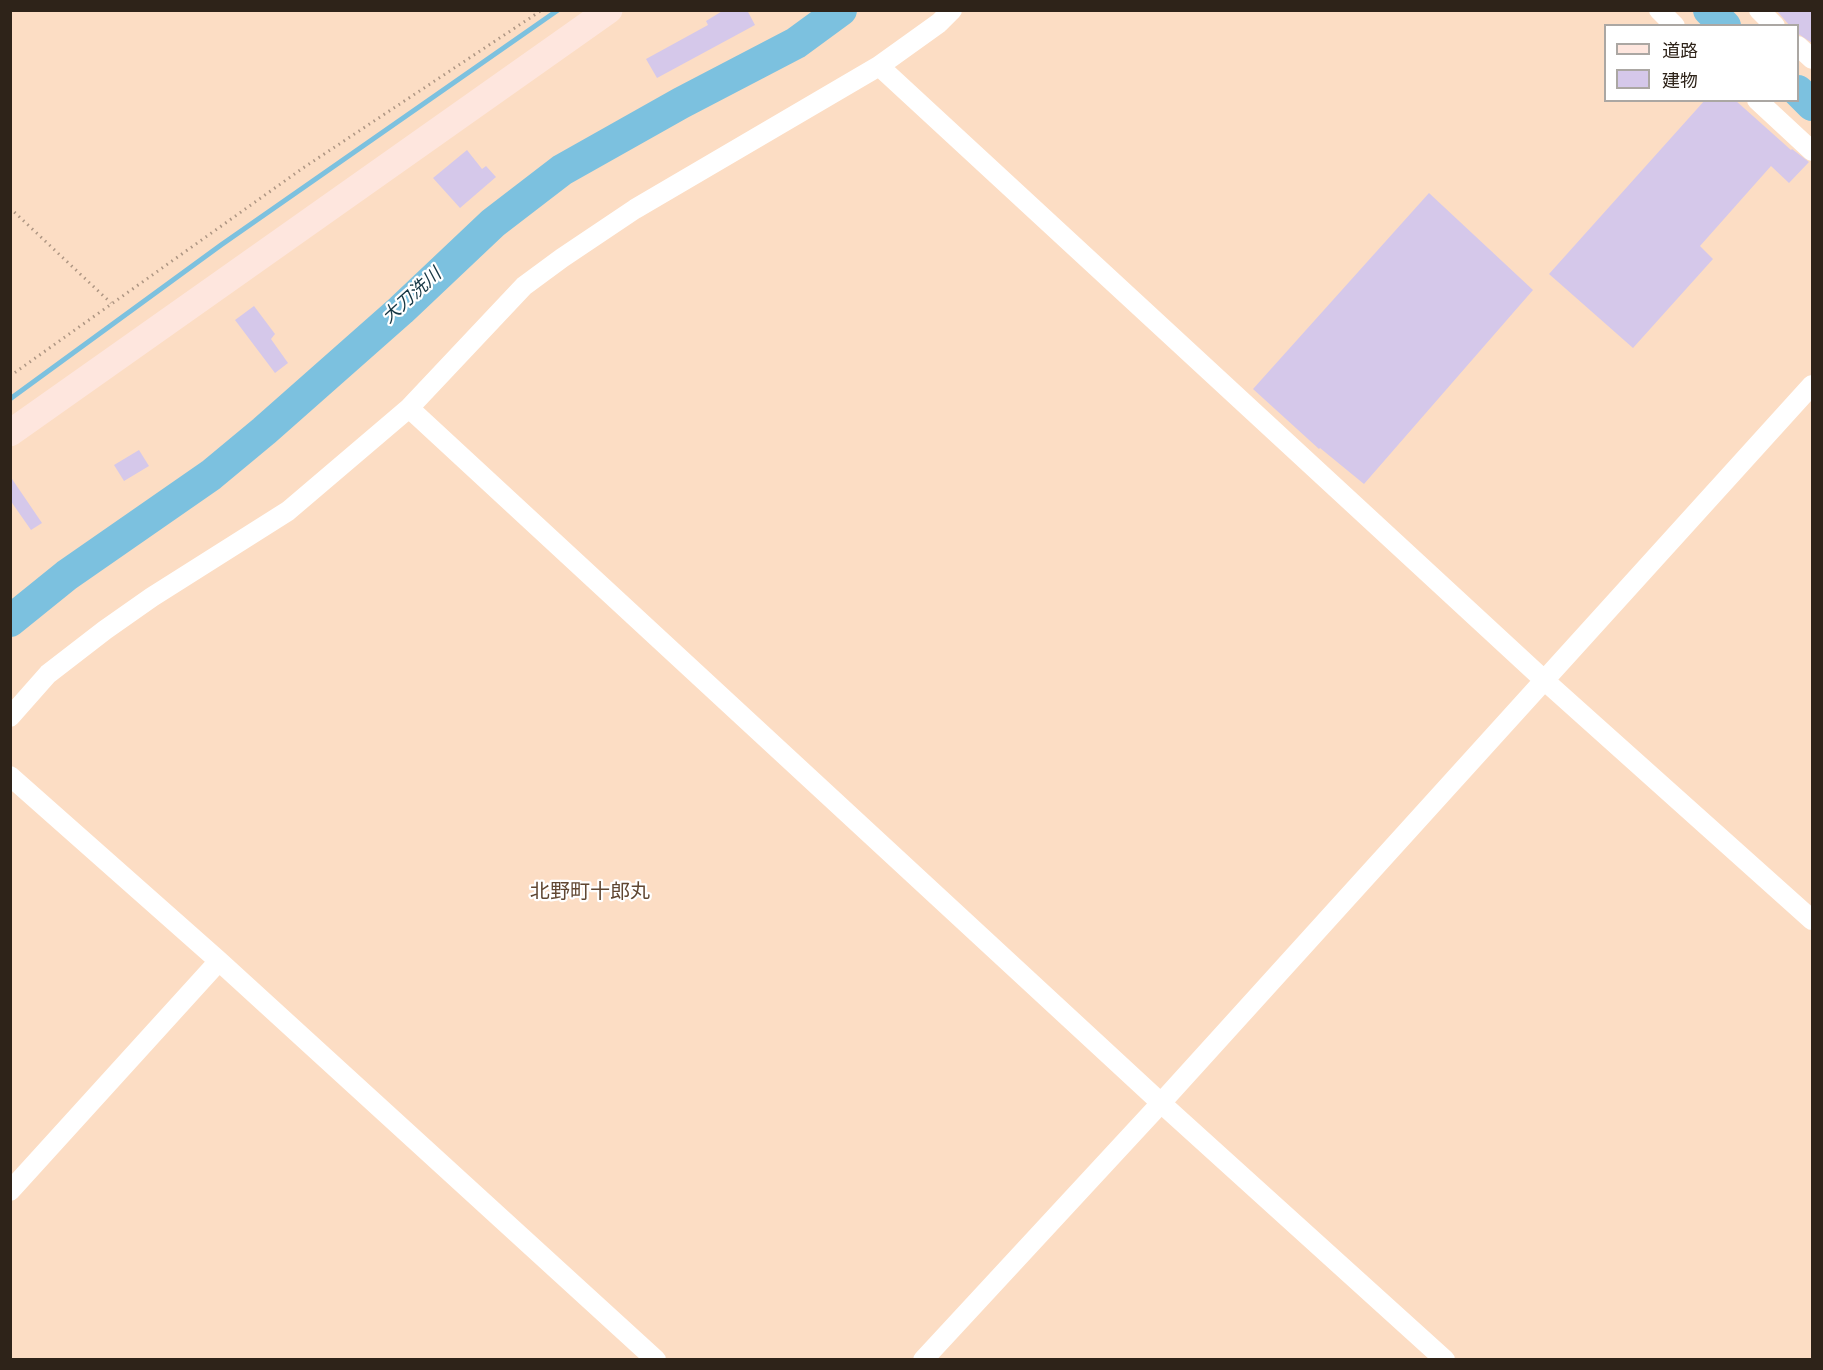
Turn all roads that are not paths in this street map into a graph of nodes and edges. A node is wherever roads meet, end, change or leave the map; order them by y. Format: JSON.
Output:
{"nodes":[{"id":1,"x":609,"y":10,"type":"edge"},
{"id":2,"x":952,"y":10,"type":"edge"},
{"id":3,"x":1659,"y":10,"type":"edge"},
{"id":4,"x":1759,"y":10,"type":"edge"},
{"id":5,"x":1673,"y":24,"type":"edge"},
{"id":6,"x":1774,"y":24,"type":"edge"},
{"id":7,"x":1799,"y":48,"type":"edge"},
{"id":8,"x":1812,"y":59,"type":"edge"},
{"id":9,"x":879,"y":66,"type":"junction"},
{"id":10,"x":1759,"y":102,"type":"edge"},
{"id":11,"x":1812,"y":151,"type":"edge"},
{"id":12,"x":1812,"y":385,"type":"edge"},
{"id":13,"x":409,"y":408,"type":"junction"},
{"id":14,"x":10,"y":433,"type":"edge"},
{"id":15,"x":1544,"y":680,"type":"junction"},
{"id":16,"x":10,"y":717,"type":"edge"},
{"id":17,"x":10,"y":776,"type":"edge"},
{"id":18,"x":1812,"y":920,"type":"edge"},
{"id":19,"x":219,"y":962,"type":"junction"},
{"id":20,"x":1161,"y":1102,"type":"junction"},
{"id":21,"x":10,"y":1191,"type":"edge"},
{"id":22,"x":656,"y":1359,"type":"edge"},
{"id":23,"x":923,"y":1359,"type":"edge"},
{"id":24,"x":1445,"y":1359,"type":"edge"}],
"edges":[{"from":1,"to":14,"type":"street"},
{"from":2,"to":9,"type":"street"},
{"from":3,"to":5,"type":"street"},
{"from":4,"to":6,"type":"street"},
{"from":7,"to":8,"type":"street"},
{"from":9,"to":13,"type":"street"},
{"from":9,"to":15,"type":"street"},
{"from":10,"to":11,"type":"street"},
{"from":12,"to":15,"type":"street"},
{"from":13,"to":16,"type":"street"},
{"from":13,"to":20,"type":"street"},
{"from":15,"to":18,"type":"street"},
{"from":15,"to":20,"type":"street"},
{"from":17,"to":19,"type":"street"},
{"from":19,"to":21,"type":"street"},
{"from":19,"to":22,"type":"street"},
{"from":20,"to":23,"type":"street"},
{"from":20,"to":24,"type":"street"}]}
